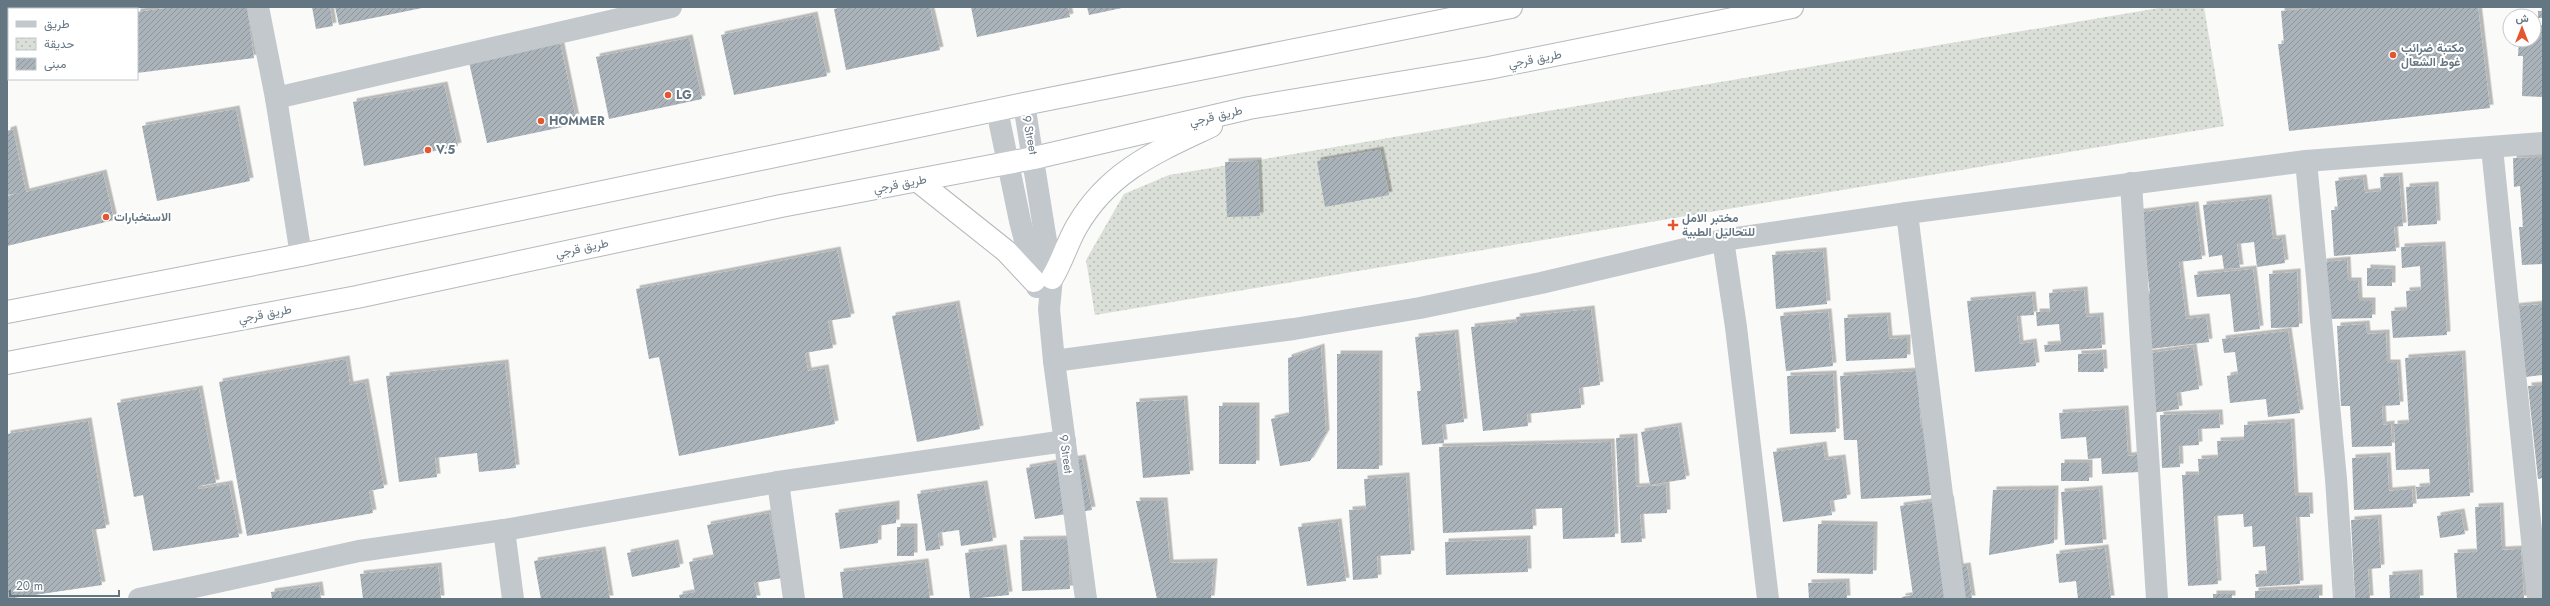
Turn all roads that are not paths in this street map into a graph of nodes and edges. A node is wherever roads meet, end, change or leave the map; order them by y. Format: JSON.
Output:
{"nodes":[{"id":1,"x":258,"y":7,"type":"edge"},
{"id":2,"x":671,"y":7,"type":"edge"},
{"id":3,"x":1511,"y":7,"type":"edge"},
{"id":4,"x":1792,"y":7,"type":"edge"},
{"id":5,"x":276,"y":98,"type":"junction"},
{"id":6,"x":1024,"y":104,"type":"junction"},
{"id":7,"x":1248,"y":108,"type":"junction"},
{"id":8,"x":997,"y":110,"type":"junction"},
{"id":9,"x":2543,"y":143,"type":"edge"},
{"id":10,"x":2492,"y":148,"type":"junction"},
{"id":11,"x":1034,"y":158,"type":"junction"},
{"id":12,"x":2306,"y":161,"type":"junction"},
{"id":13,"x":1008,"y":162,"type":"junction"},
{"id":14,"x":918,"y":181,"type":"junction"},
{"id":15,"x":2131,"y":183,"type":"junction"},
{"id":16,"x":1907,"y":213,"type":"junction"},
{"id":17,"x":1723,"y":240,"type":"junction"},
{"id":18,"x":301,"y":255,"type":"junction"},
{"id":19,"x":1043,"y":280,"type":"junction"},
{"id":20,"x":7,"y":312,"type":"edge"},
{"id":21,"x":1054,"y":360,"type":"junction"},
{"id":22,"x":7,"y":362,"type":"edge"},
{"id":23,"x":1065,"y":441,"type":"junction"},
{"id":24,"x":778,"y":482,"type":"junction"},
{"id":25,"x":504,"y":530,"type":"junction"},
{"id":26,"x":139,"y":599,"type":"edge"},
{"id":27,"x":513,"y":599,"type":"edge"},
{"id":28,"x":794,"y":599,"type":"edge"},
{"id":29,"x":1086,"y":599,"type":"edge"},
{"id":30,"x":1768,"y":599,"type":"edge"},
{"id":31,"x":1955,"y":599,"type":"edge"},
{"id":32,"x":2157,"y":599,"type":"edge"},
{"id":33,"x":2344,"y":599,"type":"edge"},
{"id":34,"x":2538,"y":599,"type":"edge"}],
"edges":[{"from":1,"to":5,"type":"street"},
{"from":2,"to":5,"type":"street"},
{"from":3,"to":6,"type":"highway"},
{"from":4,"to":7,"type":"highway","name":"طريق قرجي"},
{"from":5,"to":18,"type":"street"},
{"from":6,"to":8,"type":"highway"},
{"from":6,"to":11,"type":"street","name":"9 Street"},
{"from":7,"to":11,"type":"highway","name":"طريق قرجي"},
{"from":7,"to":19,"type":"highway"},
{"from":8,"to":13,"type":"street","name":"9 Street"},
{"from":8,"to":18,"type":"highway"},
{"from":9,"to":10,"type":"street"},
{"from":10,"to":12,"type":"street"},
{"from":10,"to":34,"type":"street"},
{"from":11,"to":13,"type":"highway","name":"طريق قرجي"},
{"from":11,"to":19,"type":"street","name":"9 Street"},
{"from":12,"to":15,"type":"street"},
{"from":12,"to":33,"type":"street"},
{"from":13,"to":14,"type":"highway","name":"طريق قرجي"},
{"from":13,"to":19,"type":"street","name":"9 Street"},
{"from":14,"to":19,"type":"highway"},
{"from":14,"to":22,"type":"highway","name":"طريق قرجي"},
{"from":15,"to":16,"type":"street"},
{"from":15,"to":32,"type":"street"},
{"from":16,"to":17,"type":"street"},
{"from":16,"to":31,"type":"street"},
{"from":17,"to":21,"type":"street"},
{"from":17,"to":30,"type":"street"},
{"from":18,"to":20,"type":"highway"},
{"from":19,"to":21,"type":"street","name":"9 Street"},
{"from":21,"to":23,"type":"street","name":"9 Street"},
{"from":23,"to":24,"type":"street"},
{"from":23,"to":29,"type":"street","name":"9 Street"},
{"from":24,"to":25,"type":"street"},
{"from":24,"to":28,"type":"street"},
{"from":25,"to":26,"type":"street"},
{"from":25,"to":27,"type":"street"}]}
